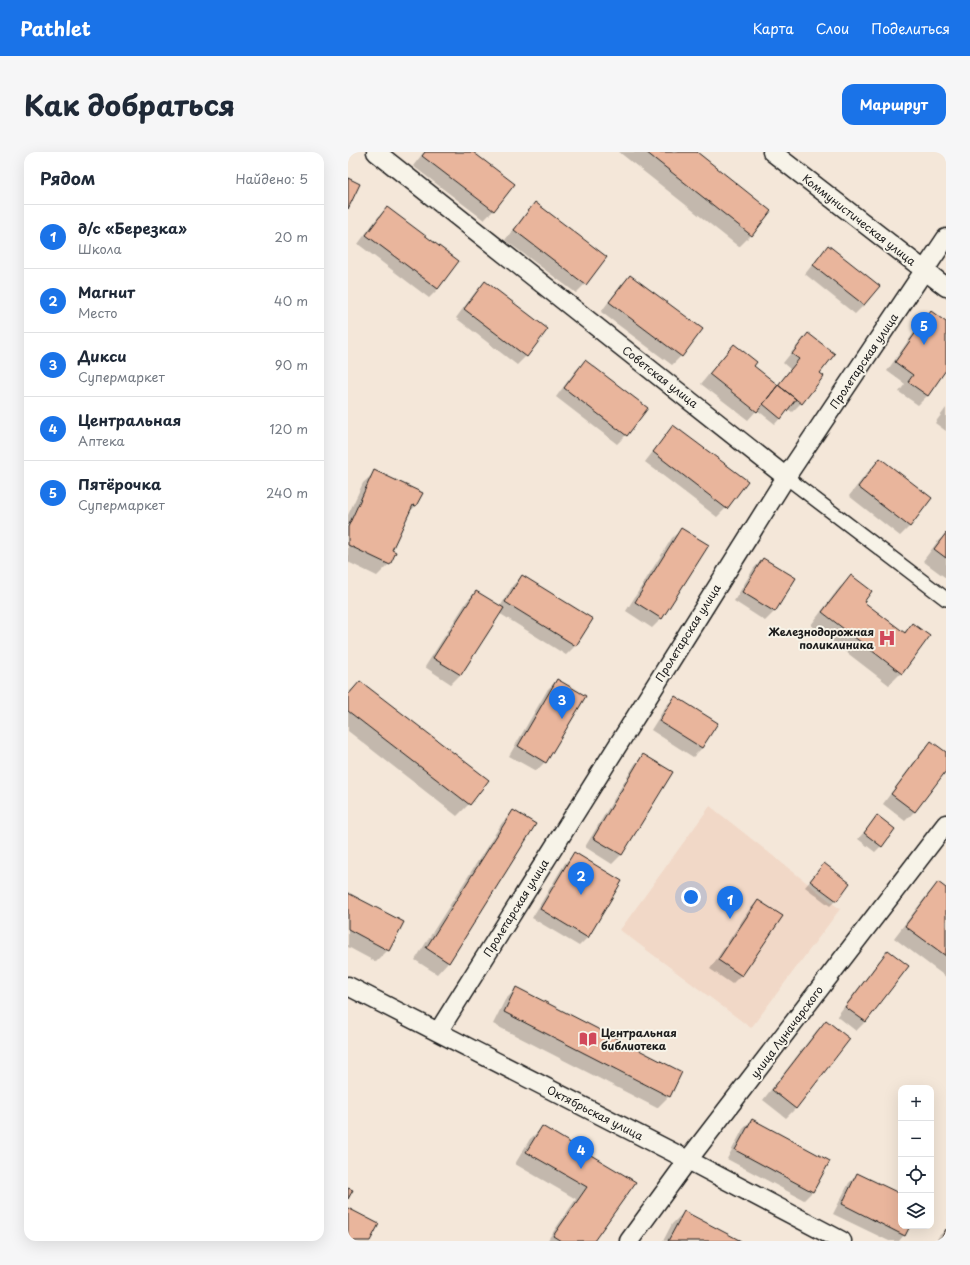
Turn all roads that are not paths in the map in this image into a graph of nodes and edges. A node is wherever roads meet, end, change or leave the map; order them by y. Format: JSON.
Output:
{"nodes":[{"id":1,"x":376,"y":152,"type":"edge"},
{"id":2,"x":772,"y":152,"type":"edge"},
{"id":3,"x":946,"y":238,"type":"edge"},
{"id":4,"x":924,"y":271,"type":"junction"},
{"id":5,"x":946,"y":287,"type":"edge"},
{"id":6,"x":786,"y":477,"type":"junction"},
{"id":7,"x":946,"y":599,"type":"edge"},
{"id":8,"x":946,"y":824,"type":"edge"},
{"id":9,"x":348,"y":986,"type":"edge"},
{"id":10,"x":438,"y":1032,"type":"junction"},
{"id":11,"x":688,"y":1160,"type":"junction"},
{"id":12,"x":629,"y":1241,"type":"edge"},
{"id":13,"x":842,"y":1241,"type":"edge"}],
"edges":[{"from":1,"to":6,"type":"street","name":"Советская улица"},
{"from":2,"to":4,"type":"street","name":"Коммунистическая улица"},
{"from":3,"to":4,"type":"street","name":"Пролетарская улица"},
{"from":4,"to":5,"type":"street","name":"Коммунистическая улица"},
{"from":4,"to":6,"type":"street","name":"Пролетарская улица"},
{"from":6,"to":7,"type":"street","name":"Советская улица"},
{"from":6,"to":10,"type":"street","name":"Пролетарская улица"},
{"from":8,"to":11,"type":"street","name":"улица Луначарского"},
{"from":9,"to":10,"type":"street","name":"Октябрьская улица"},
{"from":10,"to":11,"type":"street","name":"Октябрьская улица"},
{"from":11,"to":12,"type":"street","name":"улица Луначарского"},
{"from":11,"to":13,"type":"street","name":"Октябрьская улица"}]}
